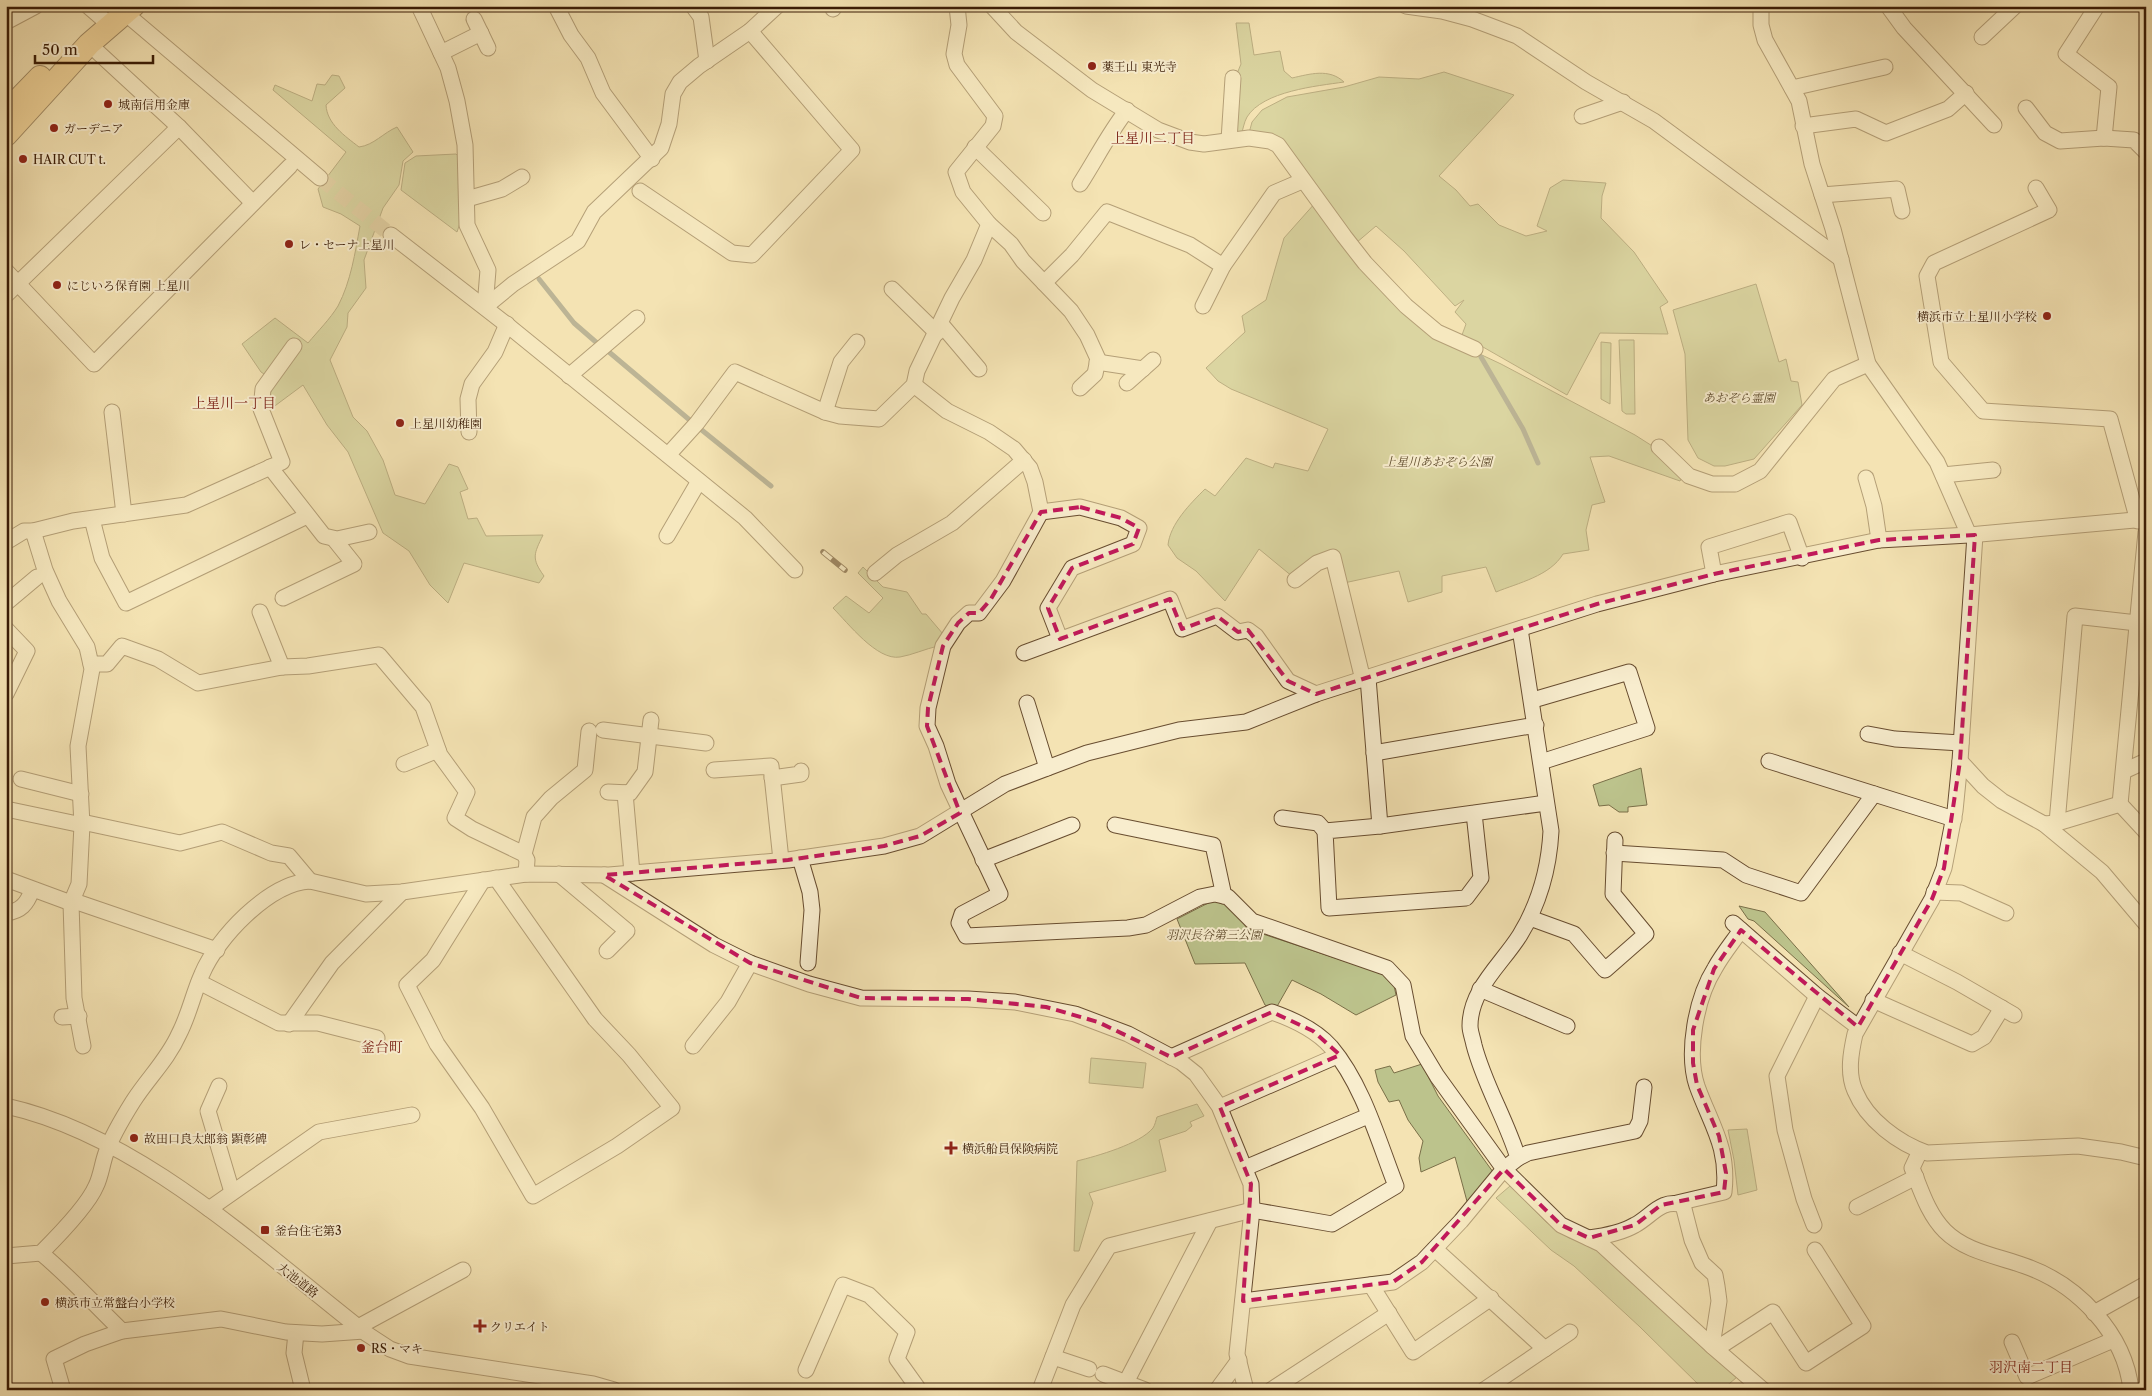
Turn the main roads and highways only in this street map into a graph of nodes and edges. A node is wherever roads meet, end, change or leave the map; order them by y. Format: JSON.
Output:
{"nodes":[{"id":1,"x":111,"y":12,"type":"edge"},
{"id":2,"x":6,"y":112,"type":"edge"},
{"id":3,"x":6,"y":135,"type":"edge"}],
"edges":[{"from":1,"to":2,"type":"highway"},
{"from":1,"to":3,"type":"highway"}]}
